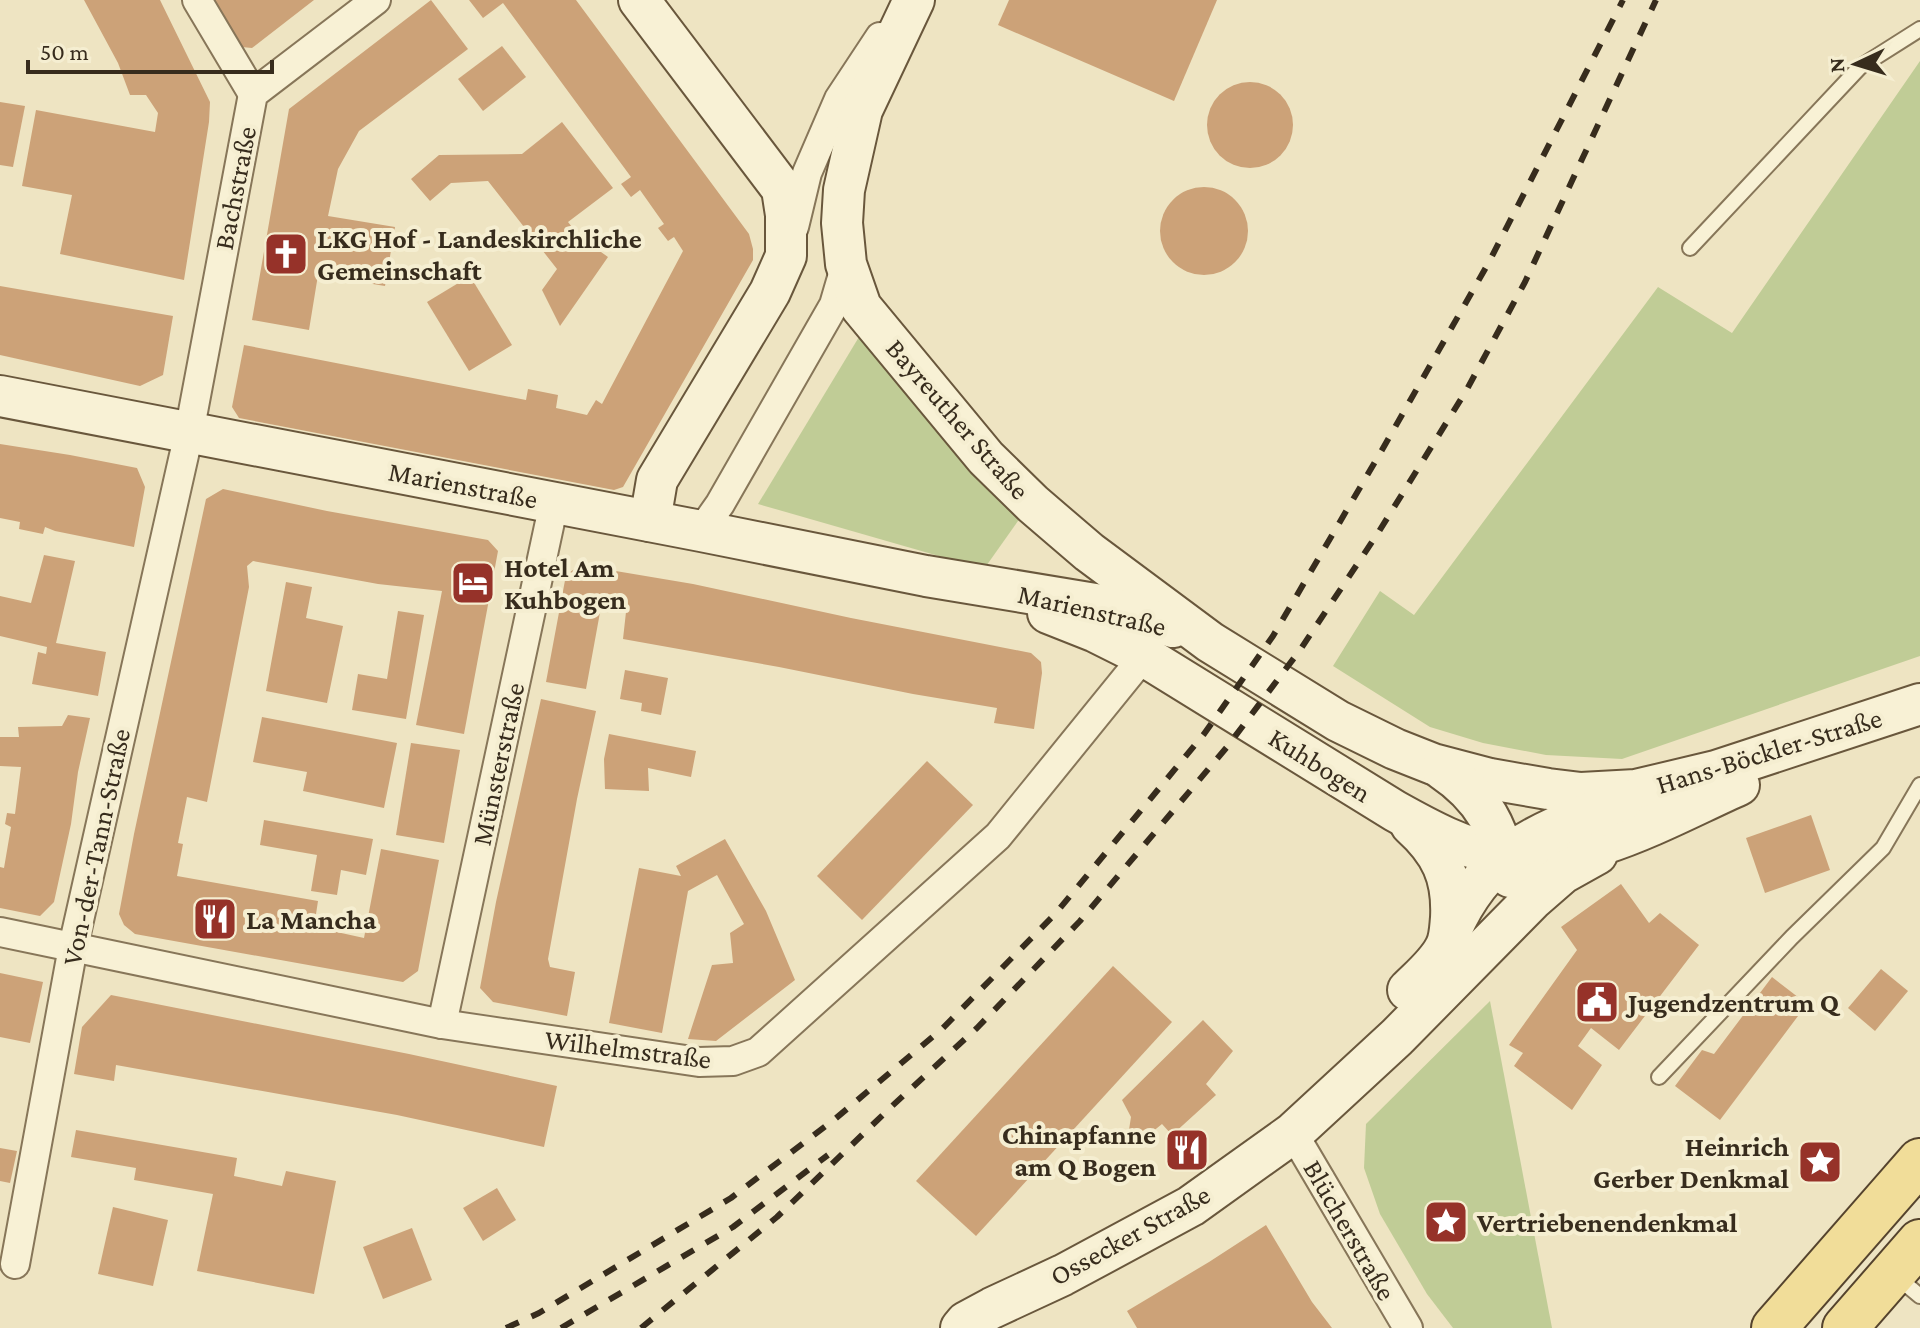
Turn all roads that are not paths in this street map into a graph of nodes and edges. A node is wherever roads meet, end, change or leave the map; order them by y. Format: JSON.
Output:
{"nodes":[{"id":1,"x":197,"y":0,"type":"edge"},
{"id":2,"x":376,"y":0,"type":"edge"},
{"id":3,"x":639,"y":0,"type":"edge"},
{"id":4,"x":905,"y":0,"type":"edge"},
{"id":5,"x":914,"y":0,"type":"edge"},
{"id":6,"x":1920,"y":29,"type":"edge"},
{"id":7,"x":253,"y":94,"type":"junction"},
{"id":8,"x":1690,"y":248,"type":"dead end"},
{"id":9,"x":786,"y":256,"type":"junction"},
{"id":10,"x":846,"y":264,"type":"junction"},
{"id":11,"x":0,"y":396,"type":"edge"},
{"id":12,"x":189,"y":433,"type":"junction"},
{"id":13,"x":554,"y":503,"type":"junction"},
{"id":14,"x":650,"y":521,"type":"junction"},
{"id":15,"x":701,"y":531,"type":"junction"},
{"id":16,"x":926,"y":576,"type":"junction"},
{"id":17,"x":1210,"y":642,"type":"junction"},
{"id":18,"x":1144,"y":656,"type":"junction"},
{"id":19,"x":1918,"y":705,"type":"edge"},
{"id":20,"x":1433,"y":764,"type":"junction"},
{"id":21,"x":1664,"y":784,"type":"junction"},
{"id":22,"x":1920,"y":785,"type":"edge"},
{"id":23,"x":1395,"y":811,"type":"junction"},
{"id":24,"x":1636,"y":832,"type":"junction"},
{"id":25,"x":1505,"y":856,"type":"junction"},
{"id":26,"x":0,"y":932,"type":"edge"},
{"id":27,"x":1450,"y":935,"type":"junction"},
{"id":28,"x":1493,"y":940,"type":"junction"},
{"id":29,"x":73,"y":947,"type":"junction"},
{"id":30,"x":442,"y":1024,"type":"junction"},
{"id":31,"x":1659,"y":1077,"type":"dead end"},
{"id":32,"x":1293,"y":1133,"type":"junction"},
{"id":33,"x":1920,"y":1161,"type":"edge"},
{"id":34,"x":15,"y":1264,"type":"dead end"},
{"id":35,"x":1911,"y":1270,"type":"edge"},
{"id":36,"x":961,"y":1328,"type":"edge"},
{"id":37,"x":1408,"y":1328,"type":"edge"},
{"id":38,"x":1774,"y":1328,"type":"edge"},
{"id":39,"x":1845,"y":1328,"type":"edge"}],
"edges":[{"from":1,"to":7,"type":"street"},
{"from":2,"to":7,"type":"street","name":"Bachstraße"},
{"from":3,"to":9,"type":"street"},
{"from":4,"to":9,"type":"street"},
{"from":5,"to":10,"type":"street","name":"Bayreuther Straße"},
{"from":6,"to":8,"type":"lane"},
{"from":7,"to":12,"type":"street","name":"Bachstraße"},
{"from":9,"to":14,"type":"street"},
{"from":10,"to":15,"type":"street"},
{"from":10,"to":17,"type":"street","name":"Bayreuther Straße"},
{"from":11,"to":12,"type":"street","name":"Marienstraße"},
{"from":12,"to":13,"type":"street","name":"Marienstraße"},
{"from":12,"to":29,"type":"street","name":"Von-der-Tann-Straße"},
{"from":13,"to":14,"type":"street","name":"Marienstraße"},
{"from":13,"to":30,"type":"street","name":"Münsterstraße"},
{"from":14,"to":15,"type":"street","name":"Marienstraße"},
{"from":15,"to":16,"type":"street","name":"Marienstraße"},
{"from":16,"to":17,"type":"street","name":"Marienstraße"},
{"from":16,"to":18,"type":"street","name":"Marienstraße"},
{"from":17,"to":20,"type":"street","name":"Kuhbogen"},
{"from":18,"to":23,"type":"street","name":"Kuhbogen"},
{"from":18,"to":30,"type":"street","name":"Wilhelmstraße"},
{"from":19,"to":21,"type":"street","name":"Hans-Böckler-Straße"},
{"from":19,"to":24,"type":"street","name":"Hans-Böckler-Straße"},
{"from":20,"to":21,"type":"street","name":"Hans-Böckler-Straße"},
{"from":20,"to":25,"type":"street","name":"Ossecker Straße"},
{"from":21,"to":25,"type":"street","name":"Ossecker Straße"},
{"from":22,"to":31,"type":"lane"},
{"from":23,"to":25,"type":"street","name":"Kuhbogen"},
{"from":23,"to":27,"type":"street"},
{"from":24,"to":25,"type":"street","name":"Hans-Böckler-Straße"},
{"from":24,"to":28,"type":"street","name":"Ossecker Straße"},
{"from":25,"to":27,"type":"street","name":"Ossecker Straße"},
{"from":25,"to":28,"type":"street","name":"Ossecker Straße"},
{"from":26,"to":29,"type":"street","name":"Wilhelmstraße"},
{"from":27,"to":32,"type":"street","name":"Ossecker Straße"},
{"from":28,"to":32,"type":"street","name":"Ossecker Straße"},
{"from":29,"to":30,"type":"street","name":"Wilhelmstraße"},
{"from":29,"to":34,"type":"street","name":"Von-der-Tann-Straße"},
{"from":32,"to":36,"type":"street","name":"Ossecker Straße"},
{"from":32,"to":37,"type":"street","name":"Blücherstraße"},
{"from":33,"to":38,"type":"main road"},
{"from":35,"to":39,"type":"main road"}]}
